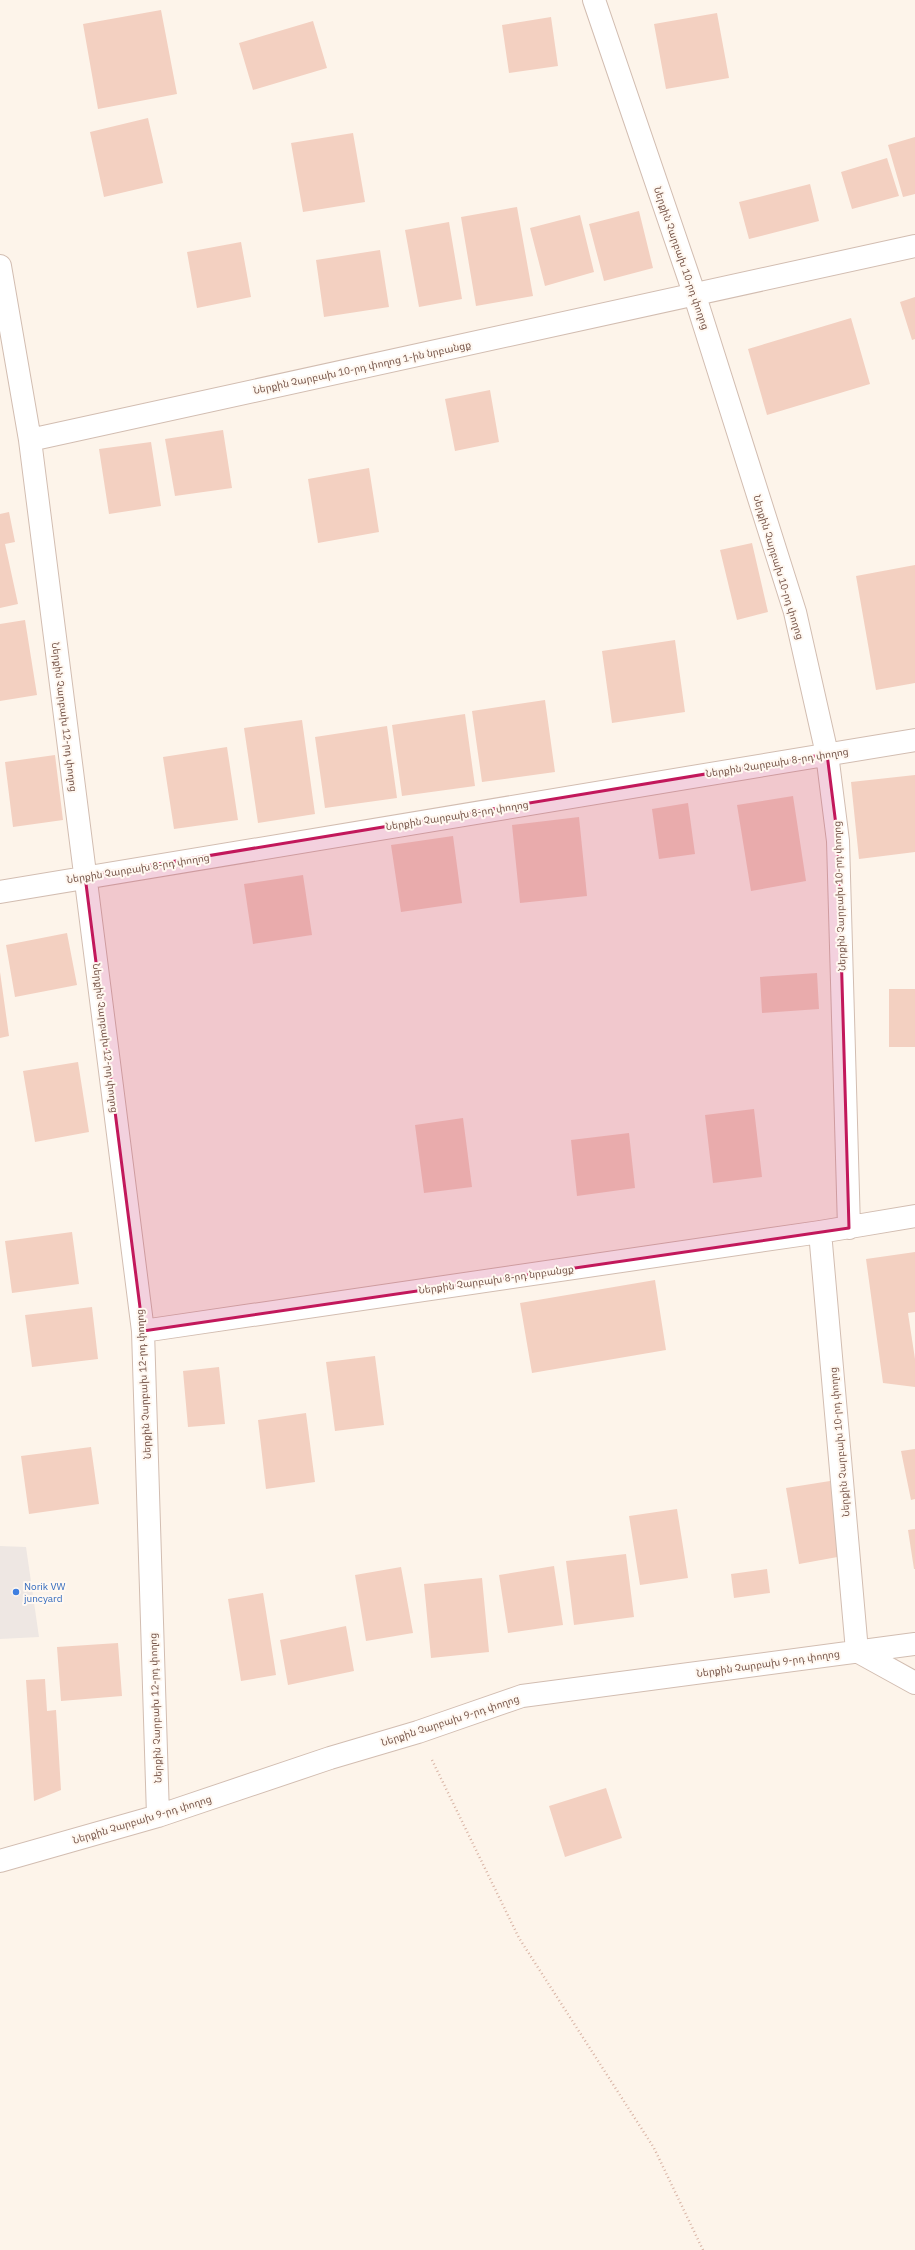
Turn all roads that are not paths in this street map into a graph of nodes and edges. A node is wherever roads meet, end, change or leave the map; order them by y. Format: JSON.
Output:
{"nodes":[{"id":1,"x":594,"y":0,"type":"edge"},
{"id":2,"x":915,"y":246,"type":"edge"},
{"id":3,"x":0,"y":266,"type":"edge"},
{"id":4,"x":694,"y":293,"type":"junction"},
{"id":5,"x":30,"y":440,"type":"junction"},
{"id":6,"x":915,"y":740,"type":"edge"},
{"id":7,"x":827,"y":754,"type":"junction"},
{"id":8,"x":85,"y":876,"type":"junction"},
{"id":9,"x":0,"y":892,"type":"edge"},
{"id":10,"x":915,"y":1216,"type":"edge"},
{"id":11,"x":849,"y":1228,"type":"junction"},
{"id":12,"x":820,"y":1232,"type":"junction"},
{"id":13,"x":143,"y":1330,"type":"junction"},
{"id":14,"x":915,"y":1644,"type":"edge"},
{"id":15,"x":857,"y":1651,"type":"junction"},
{"id":16,"x":915,"y":1683,"type":"edge"},
{"id":17,"x":158,"y":1816,"type":"junction"},
{"id":18,"x":0,"y":1861,"type":"edge"}],
"edges":[{"from":1,"to":4,"type":"street","name":"Ներքին Չարբախ 10-րդ փողոց"},
{"from":2,"to":4,"type":"street","name":"Ներքին Չարբախ 10-րդ փողոց 1-ին նրբանցք"},
{"from":3,"to":5,"type":"street","name":"Ներքին Չարբախ 12-րդ փողոց"},
{"from":4,"to":5,"type":"street","name":"Ներքին Չարբախ 10-րդ փողոց 1-ին նրբանցք"},
{"from":4,"to":7,"type":"street","name":"Ներքին Չարբախ 10-րդ փողոց"},
{"from":5,"to":8,"type":"street","name":"Ներքին Չարբախ 12-րդ փողոց"},
{"from":6,"to":7,"type":"street","name":"Ներքին Չարբախ 8-րդ փողոց"},
{"from":7,"to":8,"type":"street","name":"Ներքին Չարբախ 8-րդ փողոց"},
{"from":7,"to":11,"type":"street","name":"Ներքին Չարբախ 10-րդ փողոց"},
{"from":8,"to":9,"type":"street","name":"Ներքին Չարբախ 8-րդ փողոց"},
{"from":8,"to":13,"type":"street","name":"Ներքին Չարբախ 12-րդ փողոց"},
{"from":10,"to":11,"type":"street","name":"Ներքին Չարբախ 8-րդ նրբանցք"},
{"from":11,"to":12,"type":"street","name":"Ներքին Չարբախ 8-րդ նրբանցք"},
{"from":12,"to":13,"type":"street","name":"Ներքին Չարբախ 8-րդ նրբանցք"},
{"from":12,"to":15,"type":"street","name":"Ներքին Չարբախ 10-րդ փողոց"},
{"from":13,"to":17,"type":"street","name":"Ներքին Չարբախ 12-րդ փողոց"},
{"from":14,"to":15,"type":"street","name":"Ներքին Չարբախ 9-րդ փողոց"},
{"from":15,"to":16,"type":"street"},
{"from":15,"to":17,"type":"street","name":"Ներքին Չարբախ 9-րդ փողոց"},
{"from":17,"to":18,"type":"street","name":"Ներքին Չարբախ 9-րդ փողոց"}]}
